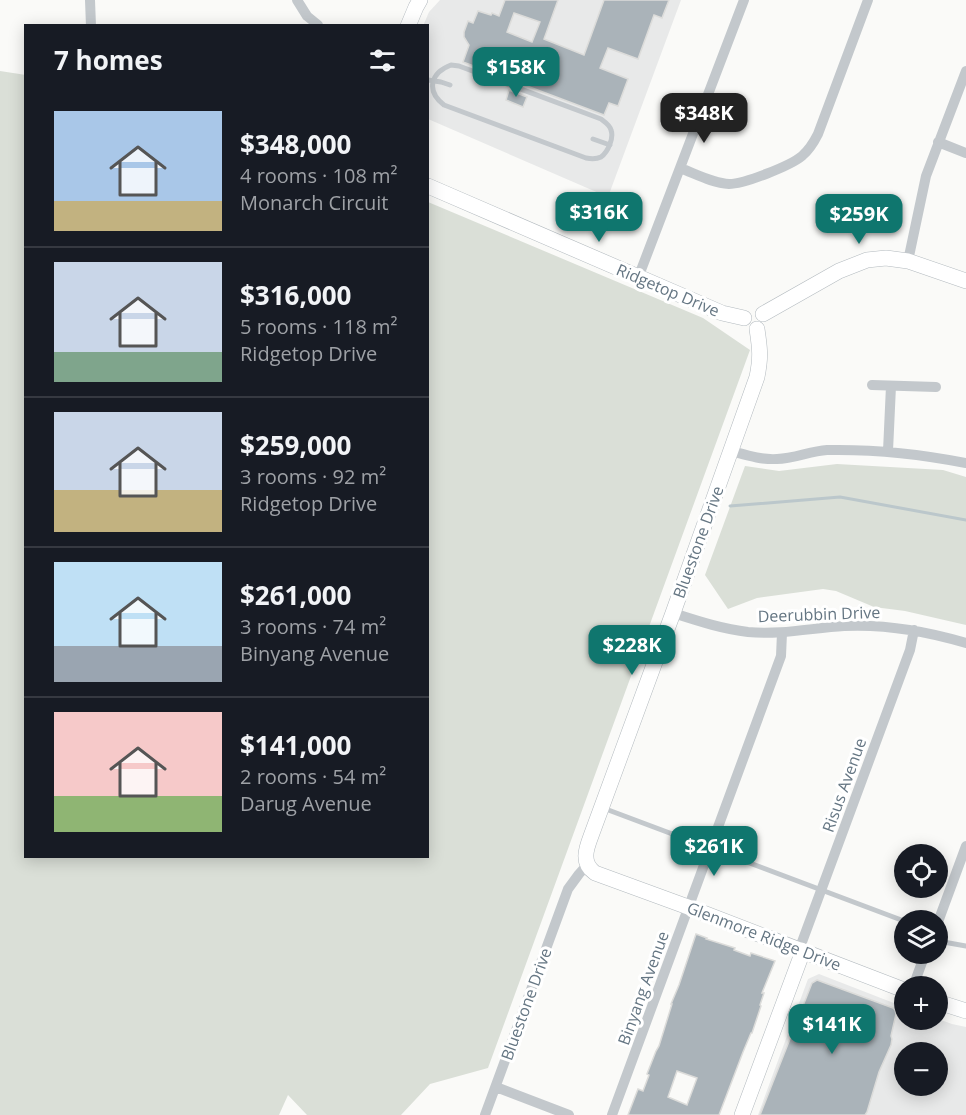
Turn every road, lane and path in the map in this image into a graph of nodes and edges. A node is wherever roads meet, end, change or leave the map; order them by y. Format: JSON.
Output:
{"nodes":[{"id":1,"x":90,"y":0,"type":"edge"},
{"id":2,"x":297,"y":0,"type":"edge"},
{"id":3,"x":420,"y":0,"type":"edge"},
{"id":4,"x":744,"y":0,"type":"edge"},
{"id":5,"x":868,"y":0,"type":"edge"},
{"id":6,"x":90,"y":24,"type":"edge"},
{"id":7,"x":316,"y":24,"type":"edge"},
{"id":8,"x":409,"y":24,"type":"edge"},
{"id":9,"x":966,"y":71,"type":"edge"},
{"id":10,"x":430,"y":80,"type":"edge"},
{"id":11,"x":450,"y":85,"type":"dead end"},
{"id":12,"x":593,"y":138,"type":"dead end"},
{"id":13,"x":938,"y":142,"type":"junction"},
{"id":14,"x":610,"y":145,"type":"junction"},
{"id":15,"x":966,"y":153,"type":"edge"},
{"id":16,"x":680,"y":168,"type":"junction"},
{"id":17,"x":429,"y":186,"type":"edge"},
{"id":18,"x":908,"y":261,"type":"junction"},
{"id":19,"x":638,"y":278,"type":"junction"},
{"id":20,"x":966,"y":281,"type":"edge"},
{"id":21,"x":763,"y":314,"type":"junction"},
{"id":22,"x":744,"y":318,"type":"junction"},
{"id":23,"x":757,"y":329,"type":"junction"},
{"id":24,"x":872,"y":385,"type":"dead end"},
{"id":25,"x":891,"y":386,"type":"junction"},
{"id":26,"x":936,"y":387,"type":"dead end"},
{"id":27,"x":731,"y":451,"type":"junction"},
{"id":28,"x":888,"y":451,"type":"junction"},
{"id":29,"x":966,"y":463,"type":"edge"},
{"id":30,"x":673,"y":613,"type":"junction"},
{"id":31,"x":914,"y":630,"type":"junction"},
{"id":32,"x":782,"y":633,"type":"junction"},
{"id":33,"x":966,"y":643,"type":"edge"},
{"id":34,"x":601,"y":807,"type":"junction"},
{"id":35,"x":966,"y":846,"type":"edge"},
{"id":36,"x":710,"y":847,"type":"junction"},
{"id":37,"x":587,"y":865,"type":"junction"},
{"id":38,"x":960,"y":877,"type":"edge"},
{"id":39,"x":822,"y":890,"type":"junction"},
{"id":40,"x":688,"y":907,"type":"junction"},
{"id":41,"x":944,"y":910,"type":"edge"},
{"id":42,"x":894,"y":917,"type":"edge"},
{"id":43,"x":948,"y":942,"type":"edge"},
{"id":44,"x":966,"y":946,"type":"edge"},
{"id":45,"x":801,"y":950,"type":"junction"},
{"id":46,"x":894,"y":986,"type":"edge"},
{"id":47,"x":948,"y":1005,"type":"edge"},
{"id":48,"x":966,"y":1011,"type":"edge"},
{"id":49,"x":496,"y":1088,"type":"junction"},
{"id":50,"x":486,"y":1115,"type":"edge"},
{"id":51,"x":569,"y":1115,"type":"edge"},
{"id":52,"x":612,"y":1115,"type":"edge"},
{"id":53,"x":742,"y":1115,"type":"edge"}],
"edges":[{"from":1,"to":6,"type":"street"},
{"from":2,"to":7,"type":"street"},
{"from":3,"to":8,"type":"street"},
{"from":4,"to":16,"type":"street"},
{"from":5,"to":16,"type":"street"},
{"from":9,"to":13,"type":"street"},
{"from":10,"to":11,"type":"lane"},
{"from":10,"to":14,"type":"lane"},
{"from":10,"to":14,"type":"lane"},
{"from":12,"to":14,"type":"lane"},
{"from":13,"to":15,"type":"street"},
{"from":13,"to":18,"type":"street"},
{"from":16,"to":19,"type":"street"},
{"from":17,"to":19,"type":"street","name":"Ridgetop Drive"},
{"from":18,"to":20,"type":"street"},
{"from":18,"to":21,"type":"street"},
{"from":19,"to":22,"type":"street","name":"Ridgetop Drive"},
{"from":21,"to":22,"type":"street"},
{"from":21,"to":23,"type":"street"},
{"from":22,"to":23,"type":"street"},
{"from":23,"to":27,"type":"street","name":"Bluestone Drive"},
{"from":24,"to":25,"type":"street"},
{"from":25,"to":26,"type":"street"},
{"from":25,"to":28,"type":"street"},
{"from":27,"to":28,"type":"street"},
{"from":27,"to":30,"type":"street","name":"Bluestone Drive"},
{"from":28,"to":29,"type":"street"},
{"from":30,"to":32,"type":"street","name":"Deerubbin Drive"},
{"from":30,"to":34,"type":"street","name":"Bluestone Drive"},
{"from":31,"to":32,"type":"street","name":"Deerubbin Drive"},
{"from":31,"to":33,"type":"street","name":"Deerubbin Drive"},
{"from":31,"to":39,"type":"street","name":"Risus Avenue"},
{"from":32,"to":36,"type":"street","name":"Binyang Avenue"},
{"from":34,"to":36,"type":"lane"},
{"from":34,"to":37,"type":"street","name":"Bluestone Drive"},
{"from":35,"to":38,"type":"street"},
{"from":36,"to":39,"type":"lane"},
{"from":36,"to":40,"type":"street","name":"Binyang Avenue"},
{"from":37,"to":40,"type":"street","name":"Glenmore Ridge Drive"},
{"from":37,"to":49,"type":"street","name":"Bluestone Drive"},
{"from":38,"to":41,"type":"street"},
{"from":39,"to":42,"type":"lane"},
{"from":39,"to":45,"type":"street","name":"Risus Avenue"},
{"from":40,"to":45,"type":"street","name":"Glenmore Ridge Drive"},
{"from":40,"to":52,"type":"street","name":"Binyang Avenue"},
{"from":43,"to":44,"type":"lane"},
{"from":45,"to":46,"type":"street","name":"Glenmore Ridge Drive"},
{"from":45,"to":53,"type":"street"},
{"from":47,"to":48,"type":"street"},
{"from":49,"to":50,"type":"street","name":"Bluestone Drive"},
{"from":49,"to":51,"type":"street"}]}
